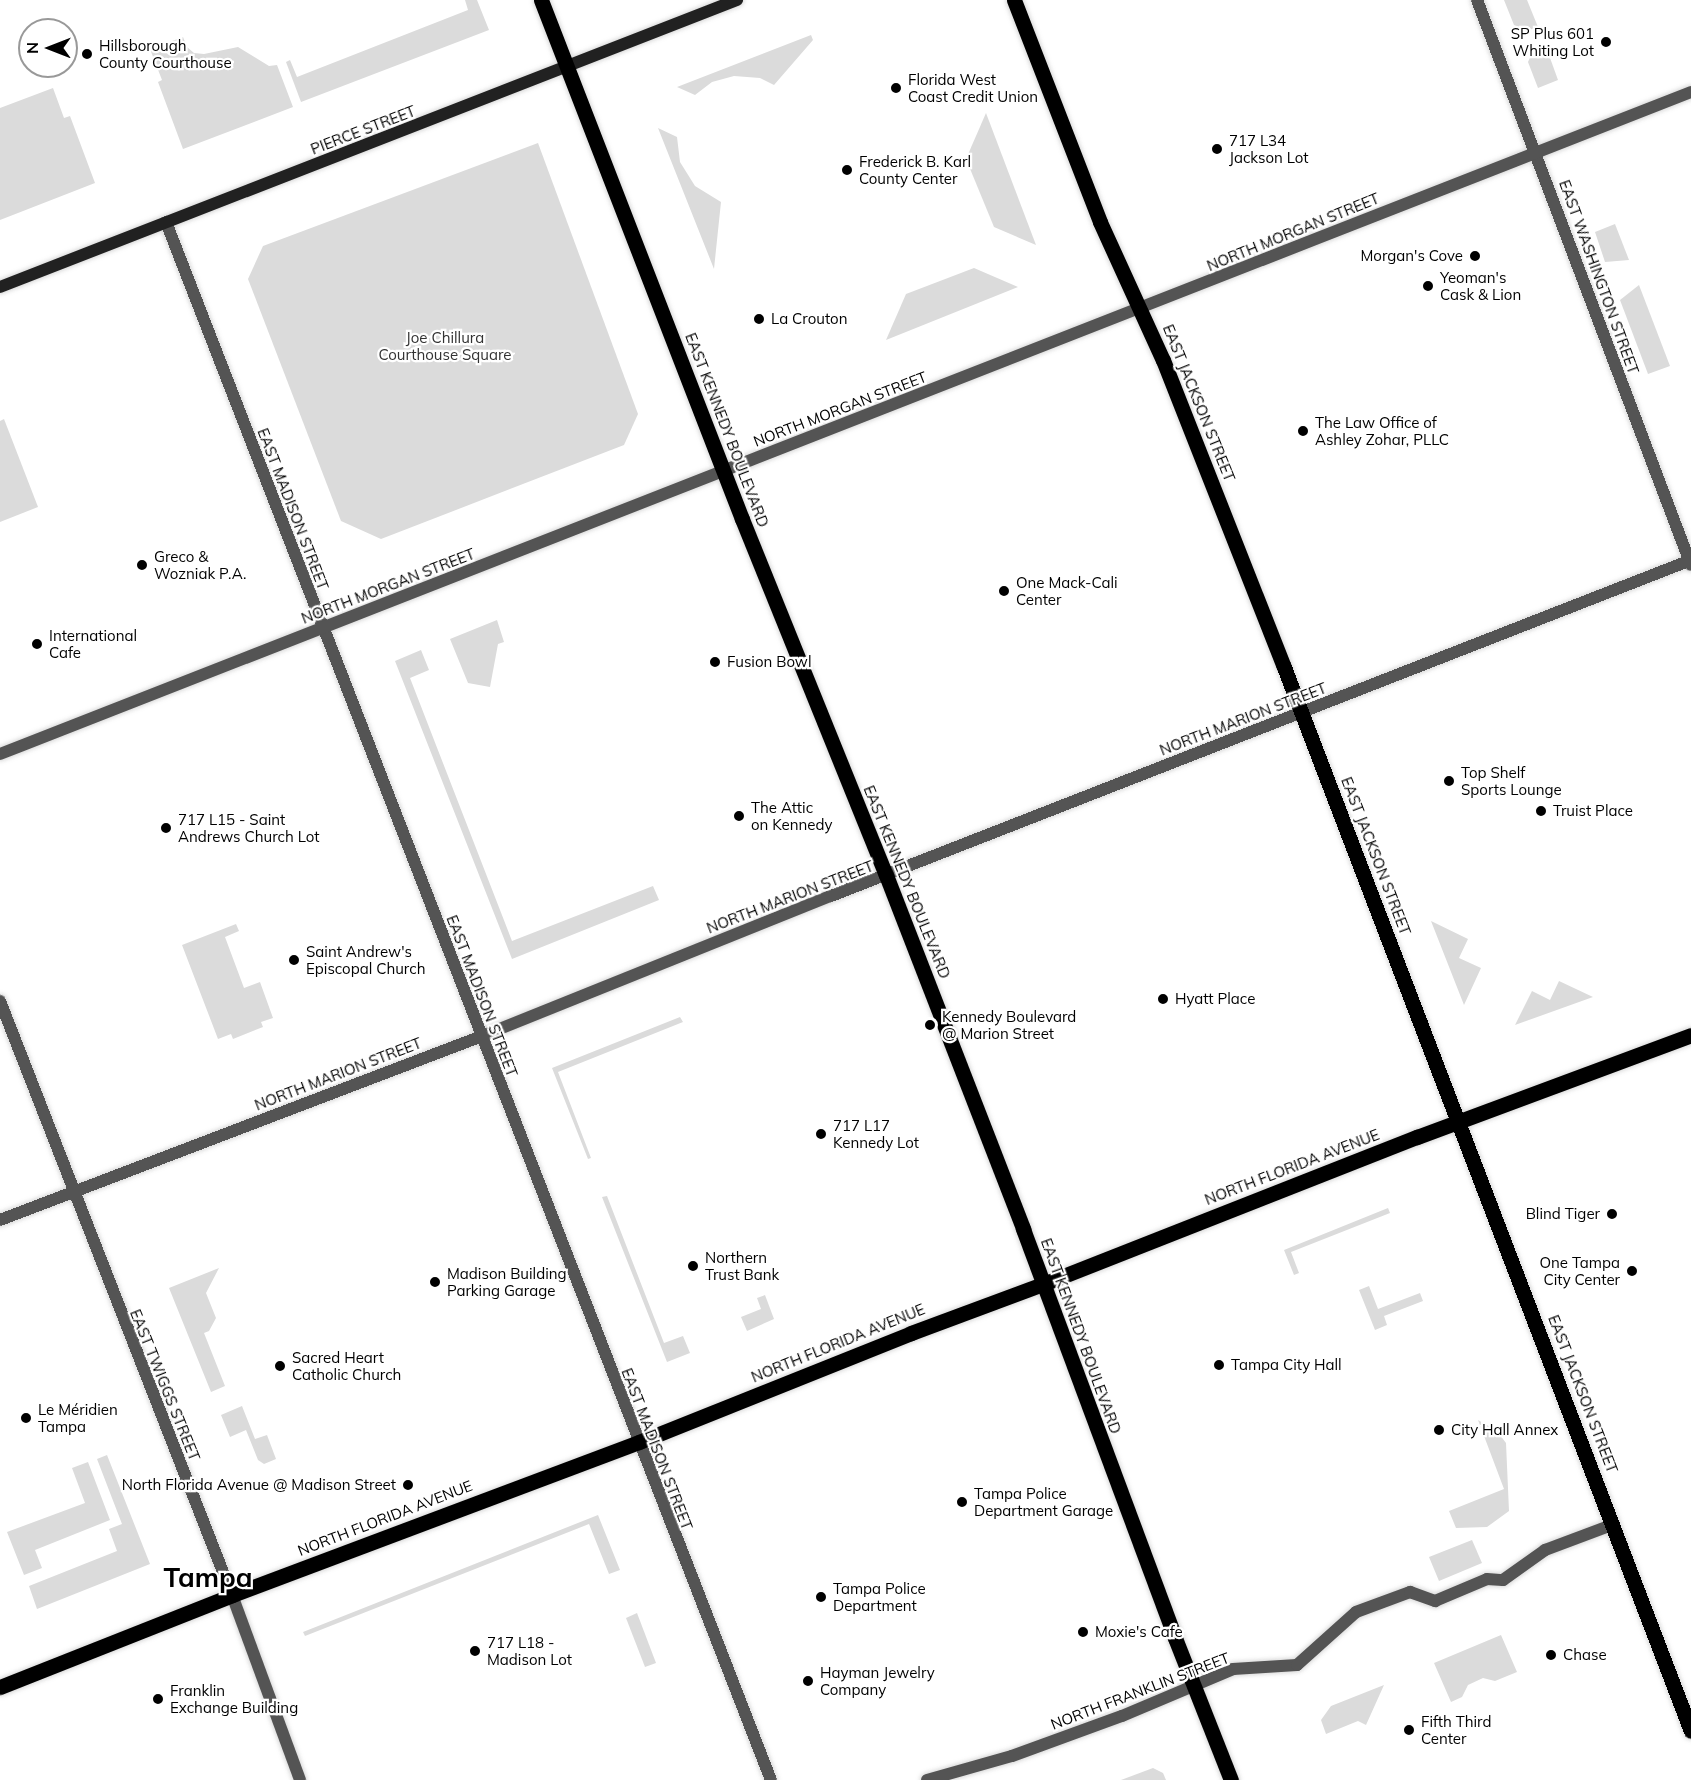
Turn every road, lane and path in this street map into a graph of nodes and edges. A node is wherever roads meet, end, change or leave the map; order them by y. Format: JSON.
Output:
{"nodes":[{"id":1,"x":541,"y":0,"type":"edge"},
{"id":2,"x":737,"y":0,"type":"edge"},
{"id":3,"x":1014,"y":0,"type":"edge"},
{"id":4,"x":1478,"y":0,"type":"edge"},
{"id":5,"x":566,"y":68,"type":"junction"},
{"id":6,"x":1691,"y":92,"type":"edge"},
{"id":7,"x":1537,"y":152,"type":"junction"},
{"id":8,"x":166,"y":222,"type":"junction"},
{"id":9,"x":0,"y":287,"type":"edge"},
{"id":10,"x":1141,"y":309,"type":"junction"},
{"id":11,"x":723,"y":470,"type":"junction"},
{"id":12,"x":1690,"y":562,"type":"edge"},
{"id":13,"x":323,"y":628,"type":"junction"},
{"id":14,"x":1302,"y":714,"type":"junction"},
{"id":15,"x":0,"y":754,"type":"edge"},
{"id":16,"x":886,"y":875,"type":"junction"},
{"id":17,"x":0,"y":1001,"type":"edge"},
{"id":18,"x":1691,"y":1035,"type":"edge"},
{"id":19,"x":482,"y":1036,"type":"junction"},
{"id":20,"x":1460,"y":1121,"type":"junction"},
{"id":21,"x":73,"y":1191,"type":"junction"},
{"id":22,"x":0,"y":1220,"type":"edge"},
{"id":23,"x":1043,"y":1284,"type":"junction"},
{"id":24,"x":639,"y":1442,"type":"junction"},
{"id":25,"x":1612,"y":1525,"type":"junction"},
{"id":26,"x":232,"y":1595,"type":"junction"},
{"id":27,"x":1194,"y":1685,"type":"junction"},
{"id":28,"x":0,"y":1687,"type":"edge"},
{"id":29,"x":1691,"y":1731,"type":"edge"},
{"id":30,"x":300,"y":1780,"type":"edge"},
{"id":31,"x":771,"y":1780,"type":"edge"},
{"id":32,"x":927,"y":1780,"type":"edge"},
{"id":33,"x":1231,"y":1780,"type":"edge"}],
"edges":[{"from":1,"to":5,"type":"main road","name":"EAST KENNEDY BOULEVARD"},
{"from":2,"to":5,"type":"main road","name":"PIERCE STREET"},
{"from":3,"to":10,"type":"main road","name":"EAST JACKSON STREET"},
{"from":4,"to":7,"type":"street","name":"EAST WASHINGTON STREET"},
{"from":5,"to":8,"type":"main road","name":"PIERCE STREET"},
{"from":5,"to":11,"type":"main road","name":"EAST KENNEDY BOULEVARD"},
{"from":6,"to":7,"type":"street","name":"NORTH MORGAN STREET"},
{"from":7,"to":10,"type":"street","name":"NORTH MORGAN STREET"},
{"from":7,"to":12,"type":"street","name":"EAST WASHINGTON STREET"},
{"from":8,"to":9,"type":"main road","name":"PIERCE STREET"},
{"from":8,"to":13,"type":"street","name":"EAST MADISON STREET"},
{"from":10,"to":11,"type":"street","name":"NORTH MORGAN STREET"},
{"from":10,"to":14,"type":"main road","name":"EAST JACKSON STREET"},
{"from":11,"to":13,"type":"street","name":"NORTH MORGAN STREET"},
{"from":11,"to":16,"type":"main road","name":"EAST KENNEDY BOULEVARD"},
{"from":12,"to":14,"type":"street","name":"NORTH MARION STREET"},
{"from":13,"to":15,"type":"street","name":"NORTH MORGAN STREET"},
{"from":13,"to":19,"type":"street","name":"EAST MADISON STREET"},
{"from":14,"to":16,"type":"street","name":"NORTH MARION STREET"},
{"from":14,"to":20,"type":"main road","name":"EAST JACKSON STREET"},
{"from":16,"to":19,"type":"street","name":"NORTH MARION STREET"},
{"from":16,"to":23,"type":"main road","name":"EAST KENNEDY BOULEVARD"},
{"from":17,"to":21,"type":"street","name":"EAST TWIGGS STREET"},
{"from":18,"to":20,"type":"main road","name":"NORTH FLORIDA AVENUE"},
{"from":19,"to":21,"type":"street","name":"NORTH MARION STREET"},
{"from":19,"to":24,"type":"street","name":"EAST MADISON STREET"},
{"from":20,"to":23,"type":"main road","name":"NORTH FLORIDA AVENUE"},
{"from":20,"to":25,"type":"main road","name":"EAST JACKSON STREET"},
{"from":21,"to":22,"type":"street","name":"NORTH MARION STREET"},
{"from":21,"to":26,"type":"street","name":"EAST TWIGGS STREET"},
{"from":23,"to":24,"type":"main road","name":"NORTH FLORIDA AVENUE"},
{"from":23,"to":27,"type":"main road","name":"EAST KENNEDY BOULEVARD"},
{"from":24,"to":26,"type":"main road","name":"NORTH FLORIDA AVENUE"},
{"from":24,"to":31,"type":"street","name":"EAST MADISON STREET"},
{"from":25,"to":27,"type":"street","name":"NORTH FRANKLIN STREET"},
{"from":25,"to":29,"type":"main road","name":"EAST JACKSON STREET"},
{"from":26,"to":28,"type":"main road","name":"NORTH FLORIDA AVENUE"},
{"from":26,"to":30,"type":"street","name":"EAST TWIGGS STREET"},
{"from":27,"to":32,"type":"street","name":"NORTH FRANKLIN STREET"},
{"from":27,"to":33,"type":"main road","name":"EAST KENNEDY BOULEVARD"}]}
